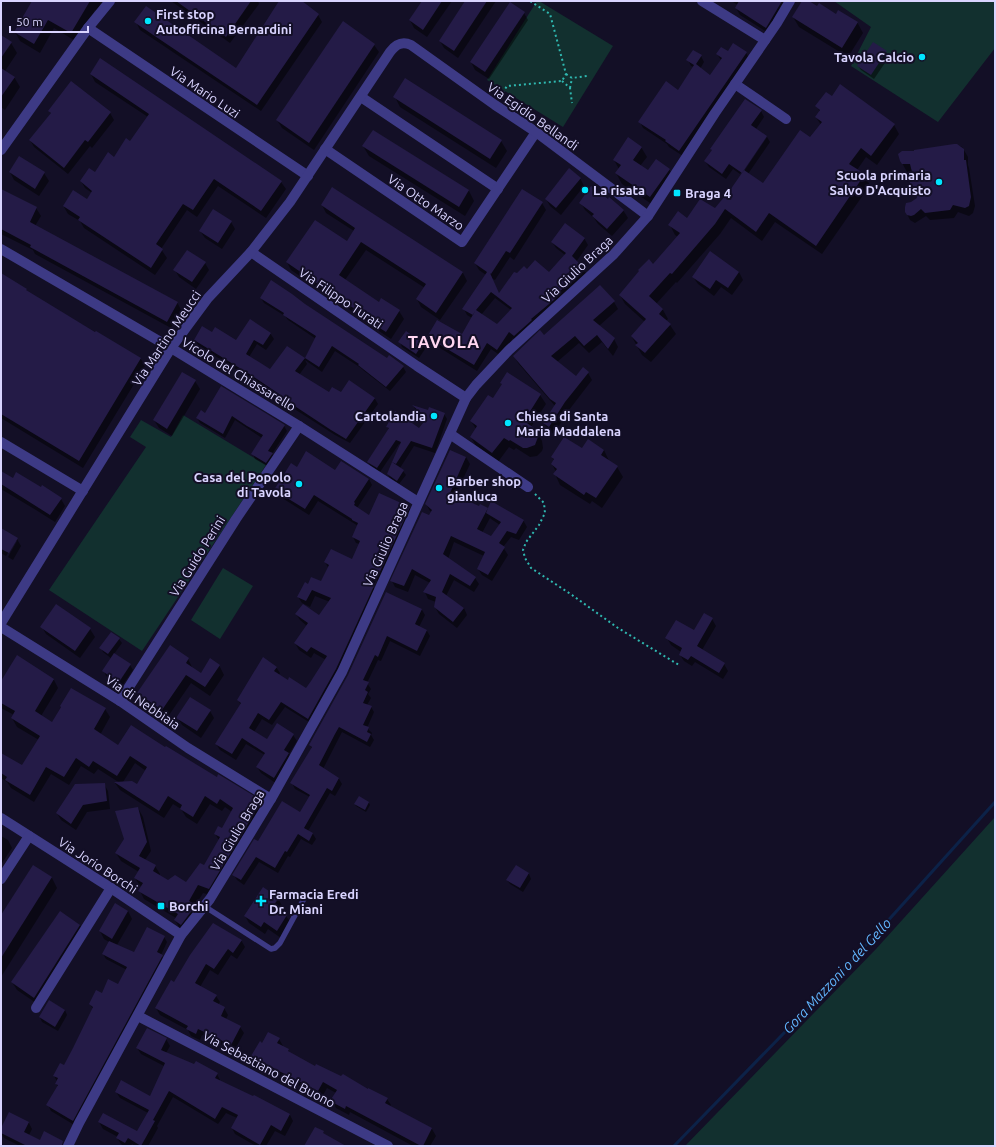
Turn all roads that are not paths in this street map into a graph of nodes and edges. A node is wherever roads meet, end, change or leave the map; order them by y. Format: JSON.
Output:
{"nodes":[{"id":1,"x":110,"y":1,"type":"edge"},
{"id":2,"x":702,"y":1,"type":"edge"},
{"id":3,"x":790,"y":1,"type":"edge"},
{"id":4,"x":88,"y":28,"type":"junction"},
{"id":5,"x":765,"y":40,"type":"junction"},
{"id":6,"x":399,"y":44,"type":"joint"},
{"id":7,"x":735,"y":84,"type":"junction"},
{"id":8,"x":361,"y":97,"type":"junction"},
{"id":9,"x":786,"y":119,"type":"dead end"},
{"id":10,"x":536,"y":132,"type":"junction"},
{"id":11,"x":325,"y":149,"type":"junction"},
{"id":12,"x":1,"y":150,"type":"edge"},
{"id":13,"x":308,"y":176,"type":"junction"},
{"id":14,"x":498,"y":189,"type":"junction"},
{"id":15,"x":648,"y":216,"type":"junction"},
{"id":16,"x":1,"y":249,"type":"edge"},
{"id":17,"x":250,"y":252,"type":"junction"},
{"id":18,"x":171,"y":348,"type":"junction"},
{"id":19,"x":466,"y":398,"type":"junction"},
{"id":20,"x":299,"y":426,"type":"junction"},
{"id":21,"x":450,"y":434,"type":"junction"},
{"id":22,"x":1,"y":442,"type":"edge"},
{"id":23,"x":528,"y":487,"type":"road end"},
{"id":24,"x":83,"y":491,"type":"junction"},
{"id":25,"x":418,"y":502,"type":"junction"},
{"id":26,"x":1,"y":623,"type":"edge"},
{"id":27,"x":1,"y":627,"type":"edge"},
{"id":28,"x":120,"y":701,"type":"junction"},
{"id":29,"x":271,"y":799,"type":"junction"},
{"id":30,"x":1,"y":818,"type":"edge"},
{"id":31,"x":29,"y":836,"type":"junction"},
{"id":32,"x":1,"y":879,"type":"edge"},
{"id":33,"x":112,"y":888,"type":"junction"},
{"id":34,"x":306,"y":895,"type":"dead end"},
{"id":35,"x":204,"y":906,"type":"junction"},
{"id":36,"x":181,"y":935,"type":"junction"},
{"id":37,"x":36,"y":1008,"type":"dead end"},
{"id":38,"x":138,"y":1016,"type":"junction"},
{"id":39,"x":68,"y":1146,"type":"edge"},
{"id":40,"x":388,"y":1146,"type":"edge"}],
"edges":[{"from":1,"to":4,"type":"street"},
{"from":2,"to":5,"type":"street"},
{"from":3,"to":5,"type":"street","name":"Via Giulio Braga"},
{"from":4,"to":12,"type":"street"},
{"from":4,"to":13,"type":"street","name":"Via Mario Luzi"},
{"from":5,"to":7,"type":"street","name":"Via Giulio Braga"},
{"from":6,"to":8,"type":"street","name":"Via Martino Meucci"},
{"from":6,"to":10,"type":"street","name":"Via Egidio Bellandi"},
{"from":7,"to":9,"type":"street"},
{"from":7,"to":15,"type":"street","name":"Via Giulio Braga"},
{"from":8,"to":11,"type":"street","name":"Via Martino Meucci"},
{"from":8,"to":14,"type":"street"},
{"from":10,"to":14,"type":"street","name":"Via Otto Marzo"},
{"from":10,"to":15,"type":"street","name":"Via Egidio Bellandi"},
{"from":11,"to":13,"type":"street","name":"Via Martino Meucci"},
{"from":11,"to":14,"type":"street","name":"Via Otto Marzo"},
{"from":13,"to":17,"type":"street","name":"Via Martino Meucci"},
{"from":15,"to":19,"type":"street","name":"Via Giulio Braga"},
{"from":16,"to":18,"type":"street","name":"Vicolo del Chiassarello"},
{"from":17,"to":18,"type":"street","name":"Via Martino Meucci"},
{"from":17,"to":19,"type":"street","name":"Via Filippo Turati"},
{"from":18,"to":20,"type":"street","name":"Vicolo del Chiassarello"},
{"from":18,"to":24,"type":"street","name":"Via Martino Meucci"},
{"from":19,"to":21,"type":"street","name":"Via Giulio Braga"},
{"from":20,"to":25,"type":"street","name":"Vicolo del Chiassarello"},
{"from":20,"to":28,"type":"street","name":"Via Guido Perini"},
{"from":21,"to":23,"type":"street"},
{"from":21,"to":25,"type":"street","name":"Via Giulio Braga"},
{"from":22,"to":24,"type":"street"},
{"from":24,"to":26,"type":"street","name":"Via Martino Meucci"},
{"from":25,"to":29,"type":"street","name":"Via Giulio Braga"},
{"from":27,"to":28,"type":"street","name":"Via di Nebbiaia"},
{"from":28,"to":29,"type":"street","name":"Via di Nebbiaia"},
{"from":29,"to":35,"type":"street","name":"Via Giulio Braga"},
{"from":30,"to":31,"type":"street","name":"Via Jorio Borchi"},
{"from":31,"to":32,"type":"street"},
{"from":31,"to":33,"type":"street","name":"Via Jorio Borchi"},
{"from":33,"to":36,"type":"street","name":"Via Jorio Borchi"},
{"from":33,"to":37,"type":"street"},
{"from":34,"to":35,"type":"lane"},
{"from":35,"to":36,"type":"street","name":"Via Giulio Braga"},
{"from":36,"to":38,"type":"street","name":"Via Giulio Braga"},
{"from":38,"to":39,"type":"street","name":"Via Giulio Braga"},
{"from":38,"to":40,"type":"street","name":"Via Sebastiano del Buono"}]}
